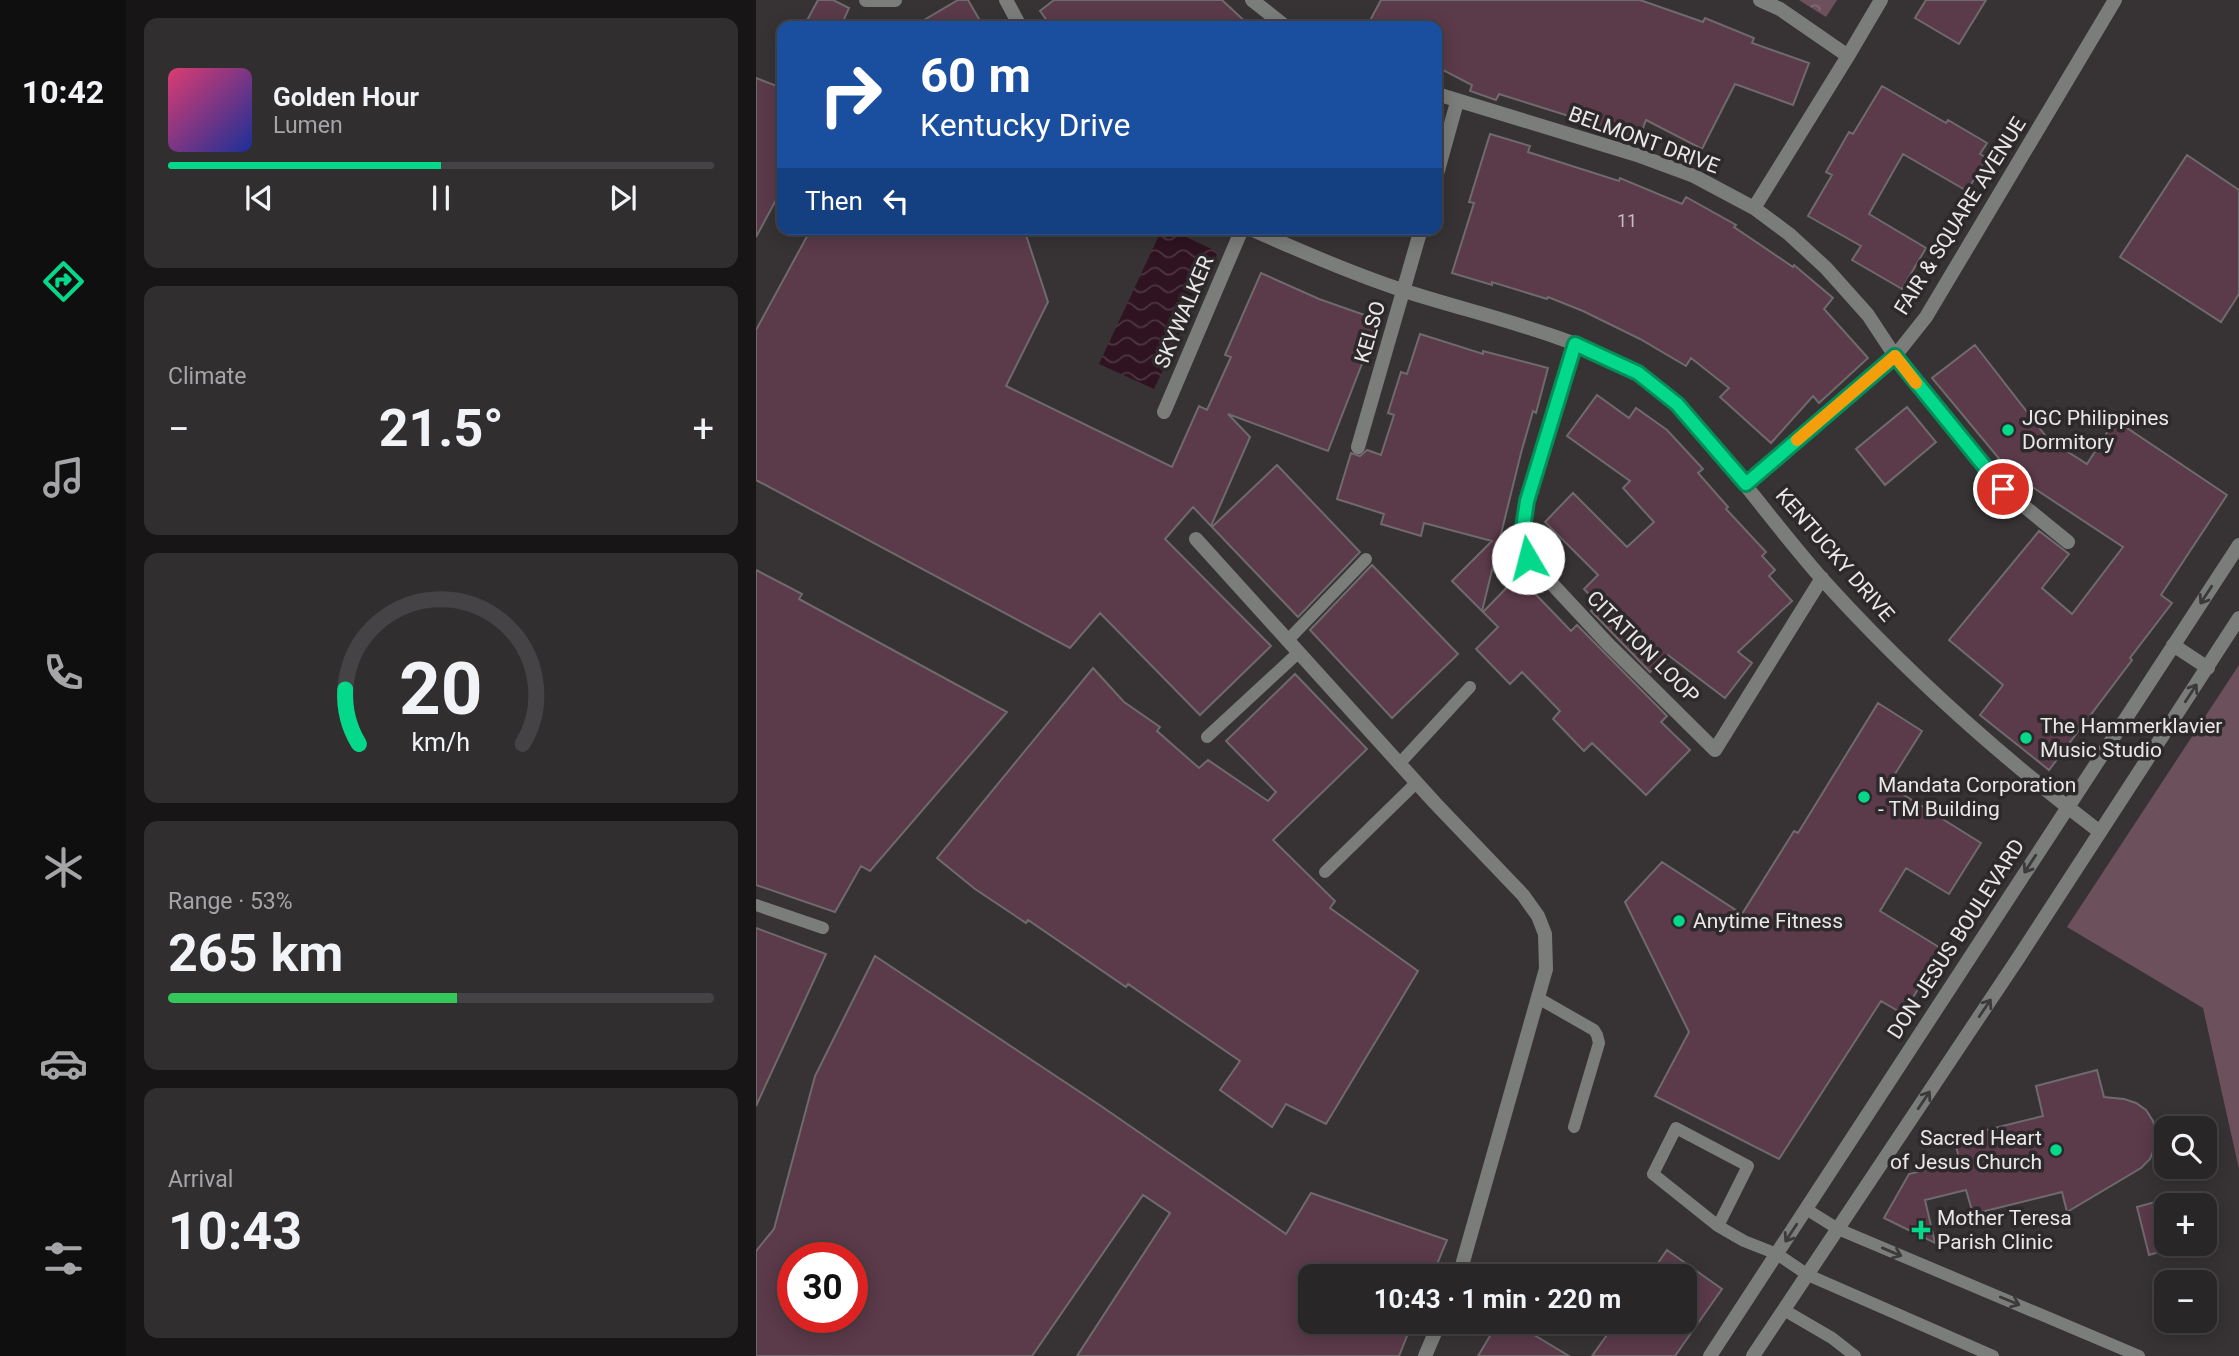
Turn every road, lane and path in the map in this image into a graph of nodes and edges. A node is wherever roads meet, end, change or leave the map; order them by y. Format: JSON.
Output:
{"nodes":[{"id":1,"x":866,"y":0,"type":"edge"},
{"id":2,"x":895,"y":0,"type":"edge"},
{"id":3,"x":1006,"y":0,"type":"edge"},
{"id":4,"x":1252,"y":0,"type":"edge"},
{"id":5,"x":1760,"y":0,"type":"edge"},
{"id":6,"x":1881,"y":0,"type":"edge"},
{"id":7,"x":2115,"y":0,"type":"edge"},
{"id":8,"x":1017,"y":21,"type":"edge"},
{"id":9,"x":1279,"y":21,"type":"edge"},
{"id":10,"x":1849,"y":56,"type":"junction"},
{"id":11,"x":1442,"y":96,"type":"edge"},
{"id":12,"x":1457,"y":102,"type":"junction"},
{"id":13,"x":1442,"y":156,"type":"edge"},
{"id":14,"x":1754,"y":208,"type":"junction"},
{"id":15,"x":1239,"y":235,"type":"edge"},
{"id":16,"x":1264,"y":235,"type":"edge"},
{"id":17,"x":1419,"y":235,"type":"edge"},
{"id":18,"x":1404,"y":290,"type":"junction"},
{"id":19,"x":1575,"y":344,"type":"junction"},
{"id":20,"x":1895,"y":356,"type":"junction"},
{"id":21,"x":1164,"y":412,"type":"dead end"},
{"id":22,"x":1359,"y":447,"type":"dead end"},
{"id":23,"x":1746,"y":484,"type":"junction"},
{"id":24,"x":1196,"y":539,"type":"dead end"},
{"id":25,"x":2068,"y":542,"type":"dead end"},
{"id":26,"x":2238,"y":550,"type":"edge"},
{"id":27,"x":1366,"y":559,"type":"dead end"},
{"id":28,"x":1822,"y":579,"type":"junction"},
{"id":29,"x":2239,"y":618,"type":"edge"},
{"id":30,"x":1287,"y":640,"type":"junction"},
{"id":31,"x":2173,"y":645,"type":"junction"},
{"id":32,"x":1298,"y":653,"type":"junction"},
{"id":33,"x":2208,"y":668,"type":"junction"},
{"id":34,"x":1470,"y":687,"type":"dead end"},
{"id":35,"x":1207,"y":737,"type":"dead end"},
{"id":36,"x":1399,"y":764,"type":"junction"},
{"id":37,"x":1416,"y":783,"type":"junction"},
{"id":38,"x":2067,"y":807,"type":"junction"},
{"id":39,"x":2100,"y":832,"type":"junction"},
{"id":40,"x":1325,"y":872,"type":"dead end"},
{"id":41,"x":756,"y":905,"type":"edge"},
{"id":42,"x":822,"y":928,"type":"dead end"},
{"id":43,"x":1538,"y":998,"type":"junction"},
{"id":44,"x":1574,"y":1127,"type":"dead end"},
{"id":45,"x":1806,"y":1209,"type":"junction"},
{"id":46,"x":1718,"y":1226,"type":"junction"},
{"id":47,"x":1838,"y":1229,"type":"junction"},
{"id":48,"x":1777,"y":1254,"type":"junction"},
{"id":49,"x":1462,"y":1264,"type":"edge"},
{"id":50,"x":1808,"y":1275,"type":"junction"},
{"id":51,"x":1784,"y":1310,"type":"junction"},
{"id":52,"x":1434,"y":1334,"type":"edge"},
{"id":53,"x":1425,"y":1356,"type":"edge"},
{"id":54,"x":1710,"y":1356,"type":"edge"},
{"id":55,"x":1753,"y":1356,"type":"edge"},
{"id":56,"x":1855,"y":1356,"type":"edge"},
{"id":57,"x":1993,"y":1356,"type":"edge"},
{"id":58,"x":2139,"y":1356,"type":"edge"}],
"edges":[{"from":1,"to":2,"type":"street"},
{"from":3,"to":8,"type":"street"},
{"from":4,"to":9,"type":"street"},
{"from":5,"to":10,"type":"street"},
{"from":6,"to":10,"type":"street"},
{"from":7,"to":20,"type":"street","name":"FAIR & SQUARE AVENUE"},
{"from":10,"to":14,"type":"street"},
{"from":11,"to":12,"type":"street","name":"BELMONT DRIVE"},
{"from":12,"to":13,"type":"street"},
{"from":12,"to":14,"type":"street","name":"BELMONT DRIVE"},
{"from":14,"to":20,"type":"street","name":"BELMONT DRIVE"},
{"from":15,"to":21,"type":"street","name":"SKYWALKER"},
{"from":16,"to":18,"type":"street","name":"KENTUCKY DRIVE"},
{"from":17,"to":18,"type":"street","name":"KELSO"},
{"from":18,"to":19,"type":"street","name":"KENTUCKY DRIVE"},
{"from":18,"to":22,"type":"street","name":"KELSO"},
{"from":19,"to":23,"type":"street","name":"KENTUCKY DRIVE"},
{"from":19,"to":28,"type":"street","name":"CITATION LOOP"},
{"from":20,"to":23,"type":"street","name":"FAIR & SQUARE AVENUE"},
{"from":20,"to":25,"type":"street","name":"BELMONT DRIVE"},
{"from":23,"to":28,"type":"street","name":"KENTUCKY DRIVE"},
{"from":24,"to":30,"type":"street"},
{"from":26,"to":31,"type":"street","name":"DON JESUS BOULEVARD","one_way":true},
{"from":27,"to":30,"type":"lane"},
{"from":28,"to":38,"type":"street","name":"KENTUCKY DRIVE"},
{"from":29,"to":33,"type":"street"},
{"from":30,"to":32,"type":"street"},
{"from":31,"to":33,"type":"street"},
{"from":31,"to":38,"type":"street","name":"DON JESUS BOULEVARD"},
{"from":32,"to":35,"type":"lane"},
{"from":32,"to":36,"type":"street"},
{"from":39,"to":33,"type":"street","one_way":true},
{"from":34,"to":36,"type":"lane"},
{"from":36,"to":37,"type":"street"},
{"from":37,"to":40,"type":"lane"},
{"from":37,"to":43,"type":"street"},
{"from":38,"to":39,"type":"street","name":"KENTUCKY DRIVE"},
{"from":38,"to":45,"type":"street","name":"DON JESUS BOULEVARD","one_way":true},
{"from":47,"to":39,"type":"street","one_way":true},
{"from":41,"to":42,"type":"lane"},
{"from":43,"to":44,"type":"lane"},
{"from":43,"to":49,"type":"street"},
{"from":45,"to":47,"type":"lane"},
{"from":45,"to":48,"type":"street","name":"DON JESUS BOULEVARD","one_way":true},
{"from":46,"to":46,"type":"lane"},
{"from":46,"to":48,"type":"lane"},
{"from":47,"to":50,"type":"street"},
{"from":47,"to":58,"type":"lane","one_way":true},
{"from":48,"to":50,"type":"lane"},
{"from":48,"to":54,"type":"street","name":"DON JESUS BOULEVARD"},
{"from":50,"to":51,"type":"street"},
{"from":50,"to":57,"type":"lane"},
{"from":51,"to":55,"type":"street"},
{"from":51,"to":56,"type":"lane"},
{"from":52,"to":53,"type":"street"}]}
